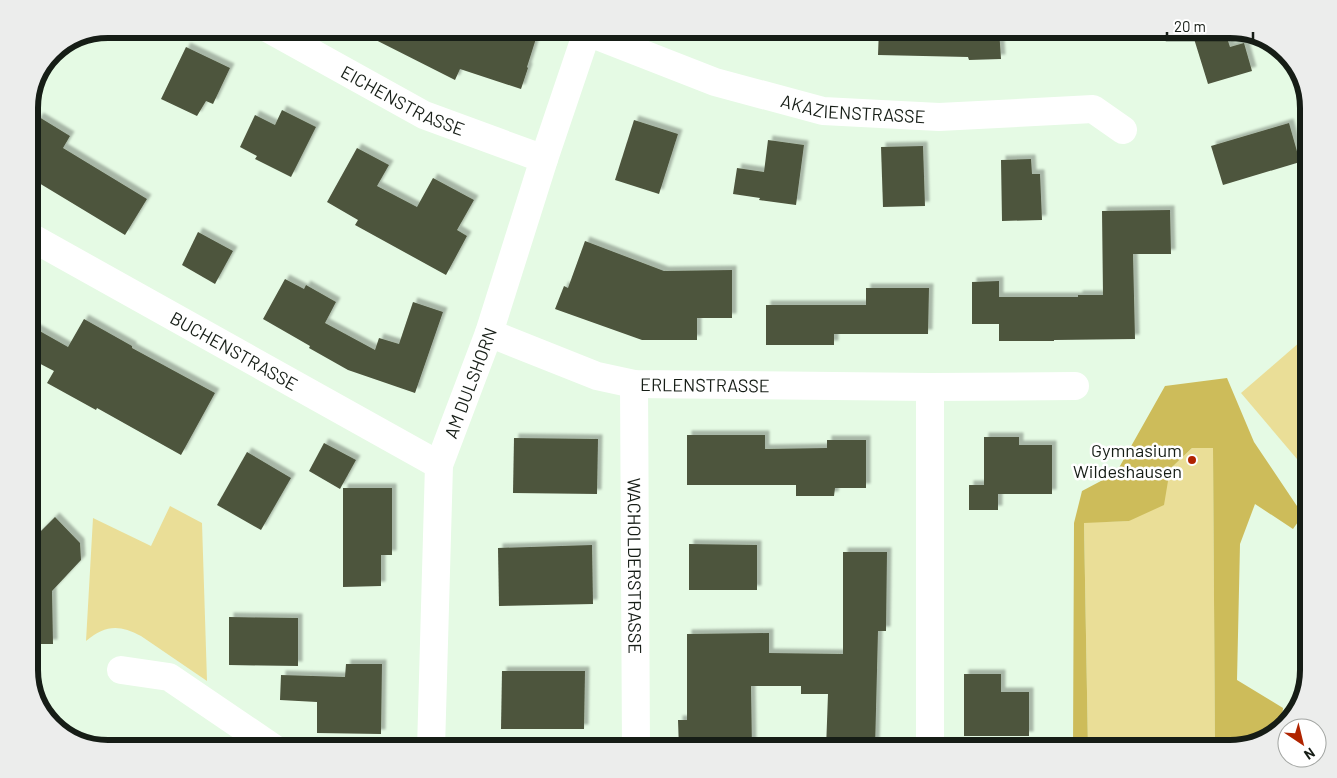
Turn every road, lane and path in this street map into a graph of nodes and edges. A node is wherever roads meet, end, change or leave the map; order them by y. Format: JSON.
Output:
{"nodes":[{"id":1,"x":285,"y":38,"type":"edge"},
{"id":2,"x":584,"y":38,"type":"edge"},
{"id":3,"x":607,"y":38,"type":"edge"},
{"id":4,"x":1123,"y":130,"type":"dead end"},
{"id":5,"x":544,"y":159,"type":"junction"},
{"id":6,"x":38,"y":241,"type":"edge"},
{"id":7,"x":488,"y":333,"type":"junction"},
{"id":8,"x":634,"y":384,"type":"junction"},
{"id":9,"x":930,"y":386,"type":"junction"},
{"id":10,"x":1075,"y":386,"type":"dead end"},
{"id":11,"x":439,"y":465,"type":"junction"},
{"id":12,"x":121,"y":670,"type":"dead end"},
{"id":13,"x":262,"y":740,"type":"edge"},
{"id":14,"x":431,"y":740,"type":"edge"},
{"id":15,"x":636,"y":740,"type":"edge"},
{"id":16,"x":930,"y":740,"type":"edge"}],
"edges":[{"from":1,"to":5,"type":"street","name":"EICHENSTRASSE"},
{"from":2,"to":5,"type":"street","name":"AM DULSHORN"},
{"from":3,"to":4,"type":"street","name":"AKAZIENSTRASSE"},
{"from":5,"to":7,"type":"street","name":"AM DULSHORN"},
{"from":6,"to":11,"type":"street","name":"BUCHENSTRASSE"},
{"from":7,"to":8,"type":"street","name":"ERLENSTRASSE"},
{"from":7,"to":11,"type":"street","name":"AM DULSHORN"},
{"from":8,"to":9,"type":"street","name":"ERLENSTRASSE"},
{"from":8,"to":15,"type":"street","name":"WACHOLDERSTRASSE"},
{"from":9,"to":10,"type":"street","name":"ERLENSTRASSE"},
{"from":9,"to":16,"type":"street"},
{"from":11,"to":14,"type":"street","name":"AM DULSHORN"},
{"from":12,"to":13,"type":"street"}]}
